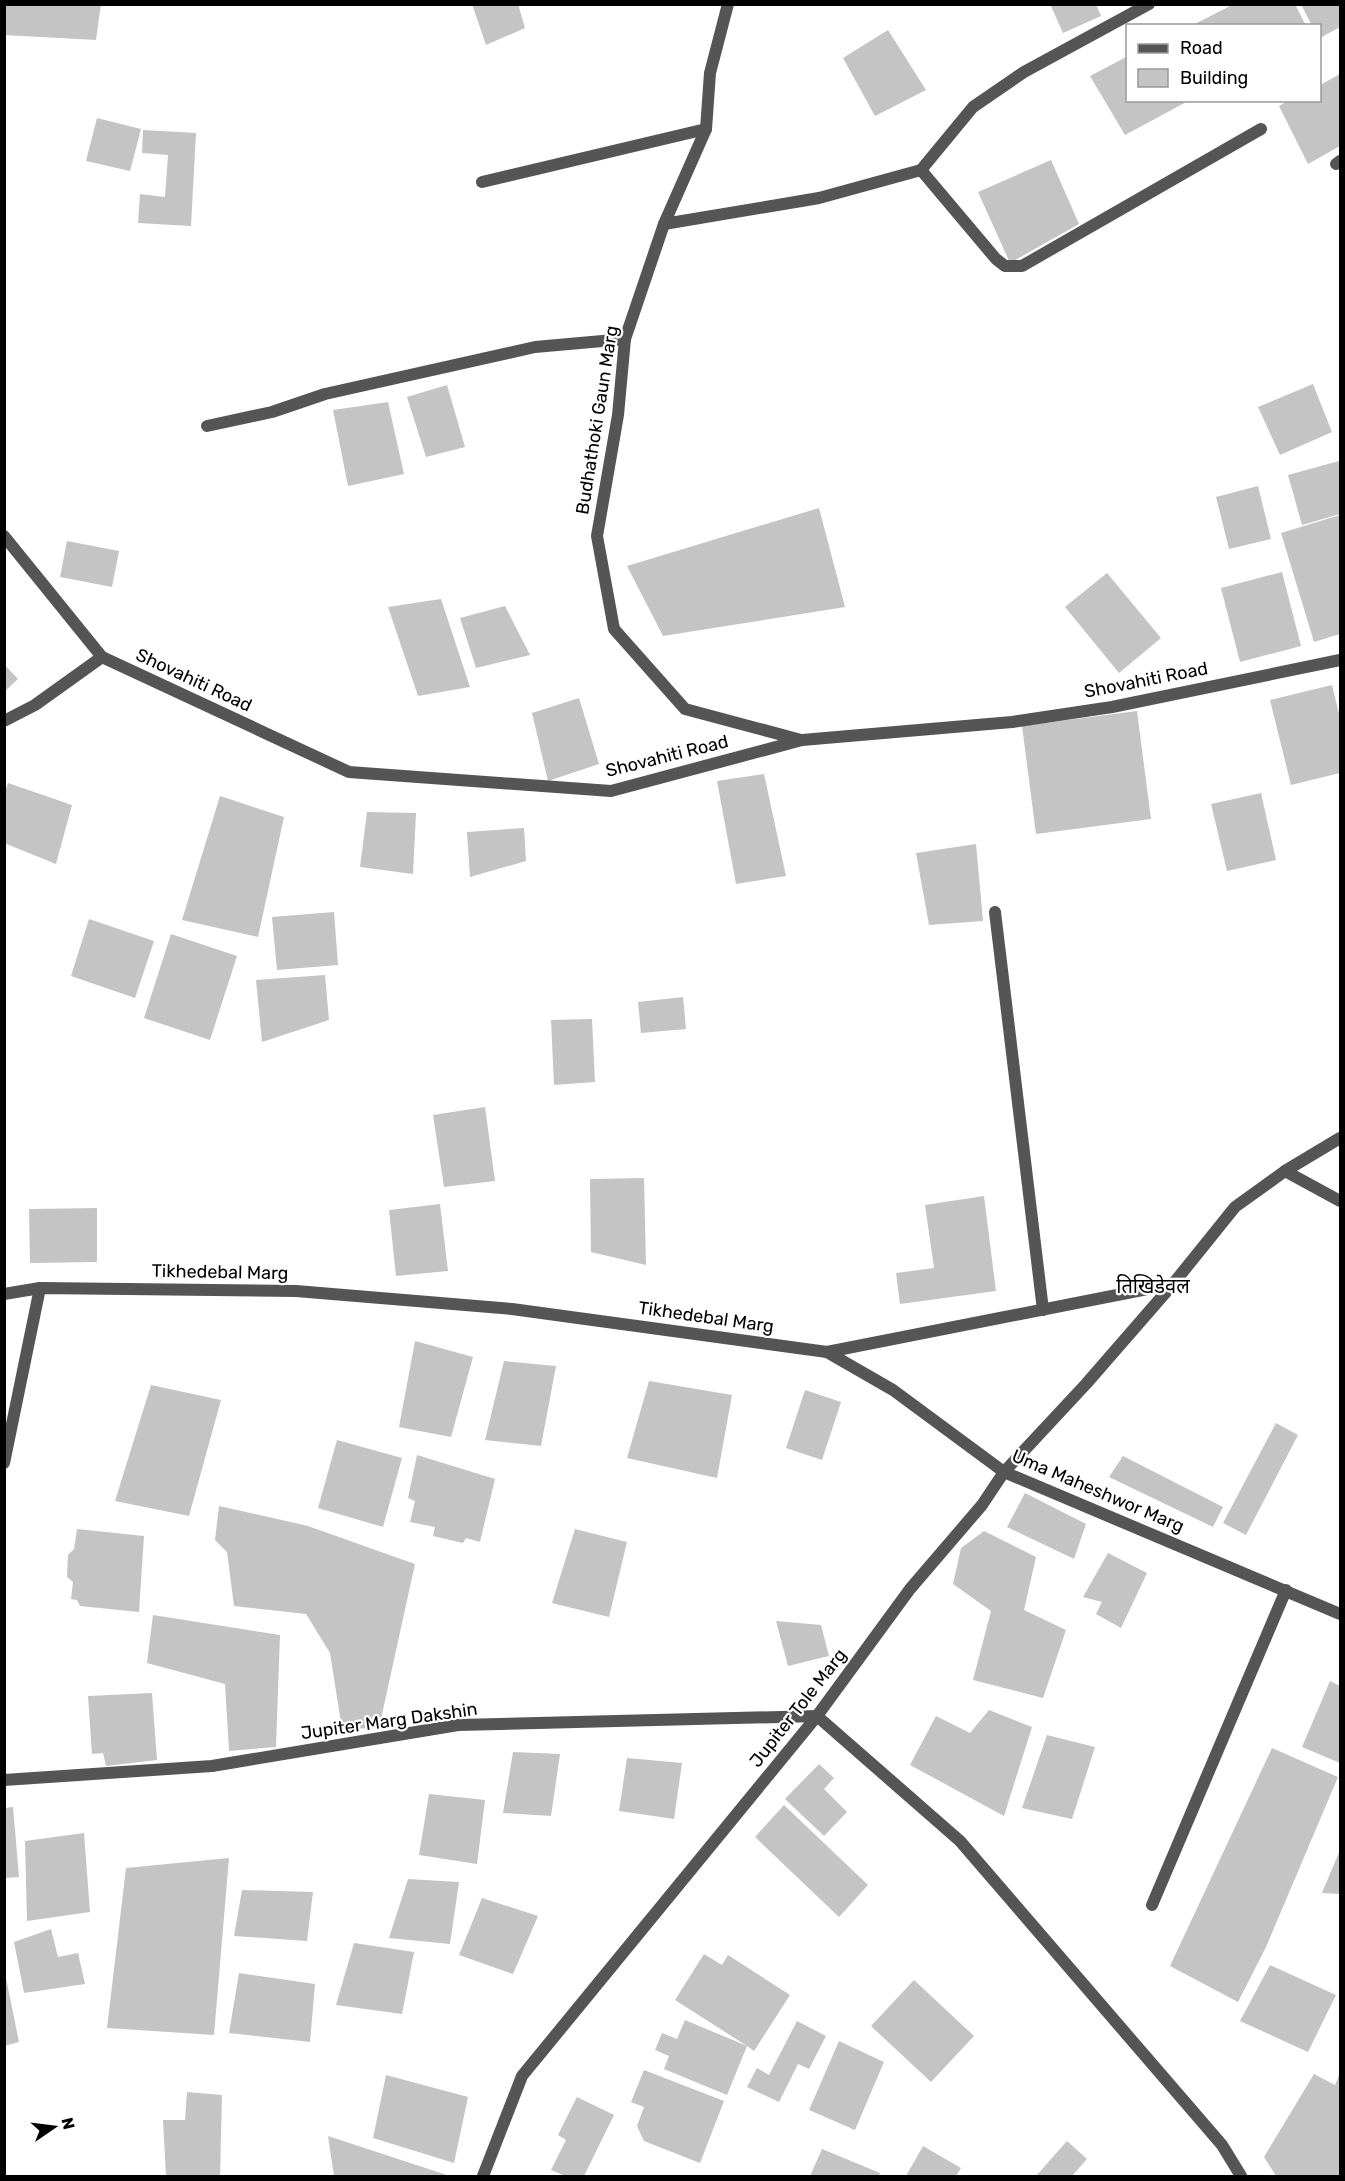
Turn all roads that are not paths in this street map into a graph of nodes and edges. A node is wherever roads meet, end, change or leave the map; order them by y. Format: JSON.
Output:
{"nodes":[{"id":1,"x":728,"y":4,"type":"edge"},
{"id":2,"x":1149,"y":4,"type":"edge"},
{"id":3,"x":706,"y":129,"type":"junction"},
{"id":4,"x":1261,"y":129,"type":"dead end"},
{"id":5,"x":921,"y":170,"type":"junction"},
{"id":6,"x":482,"y":182,"type":"dead end"},
{"id":7,"x":664,"y":224,"type":"junction"},
{"id":8,"x":625,"y":339,"type":"junction"},
{"id":9,"x":207,"y":426,"type":"dead end"},
{"id":10,"x":4,"y":536,"type":"edge"},
{"id":11,"x":102,"y":657,"type":"junction"},
{"id":12,"x":1341,"y":660,"type":"edge"},
{"id":13,"x":4,"y":721,"type":"edge"},
{"id":14,"x":802,"y":740,"type":"junction"},
{"id":15,"x":995,"y":912,"type":"dead end"},
{"id":16,"x":1341,"y":1138,"type":"edge"},
{"id":17,"x":1285,"y":1171,"type":"junction"},
{"id":18,"x":1341,"y":1200,"type":"edge"},
{"id":19,"x":1173,"y":1284,"type":"junction"},
{"id":20,"x":40,"y":1288,"type":"junction"},
{"id":21,"x":4,"y":1293,"type":"edge"},
{"id":22,"x":1043,"y":1310,"type":"junction"},
{"id":23,"x":827,"y":1352,"type":"junction"},
{"id":24,"x":4,"y":1462,"type":"edge"},
{"id":25,"x":1004,"y":1472,"type":"junction"},
{"id":26,"x":1286,"y":1590,"type":"junction"},
{"id":27,"x":1341,"y":1614,"type":"edge"},
{"id":28,"x":817,"y":1716,"type":"junction"},
{"id":29,"x":4,"y":1780,"type":"edge"},
{"id":30,"x":1152,"y":1905,"type":"dead end"},
{"id":31,"x":483,"y":2176,"type":"edge"},
{"id":32,"x":1241,"y":2176,"type":"edge"}],
"edges":[{"from":1,"to":3,"type":"street","name":"Budhathoki Gaun Marg"},
{"from":2,"to":5,"type":"street"},
{"from":3,"to":6,"type":"street"},
{"from":3,"to":7,"type":"street","name":"Budhathoki Gaun Marg"},
{"from":4,"to":5,"type":"street"},
{"from":5,"to":7,"type":"street"},
{"from":7,"to":8,"type":"street","name":"Budhathoki Gaun Marg"},
{"from":8,"to":9,"type":"street"},
{"from":8,"to":14,"type":"street","name":"Budhathoki Gaun Marg"},
{"from":10,"to":11,"type":"street","name":"Shovahiti Road"},
{"from":11,"to":13,"type":"street"},
{"from":11,"to":14,"type":"street","name":"Shovahiti Road"},
{"from":12,"to":14,"type":"street","name":"Shovahiti Road"},
{"from":15,"to":22,"type":"street"},
{"from":16,"to":17,"type":"street"},
{"from":17,"to":18,"type":"street"},
{"from":17,"to":19,"type":"street"},
{"from":19,"to":22,"type":"street","name":"Tikhedebal Marg"},
{"from":19,"to":25,"type":"street","name":"Jupiter Tole Marg"},
{"from":20,"to":21,"type":"street","name":"Tikhedebal Marg"},
{"from":20,"to":23,"type":"street","name":"Tikhedebal Marg"},
{"from":20,"to":24,"type":"street"},
{"from":22,"to":23,"type":"street","name":"Tikhedebal Marg"},
{"from":23,"to":25,"type":"street","name":"Uma Maheshwor Marg"},
{"from":25,"to":26,"type":"street","name":"Uma Maheshwor Marg"},
{"from":25,"to":28,"type":"street","name":"Jupiter Tole Marg"},
{"from":26,"to":27,"type":"street","name":"Uma Maheshwor Marg"},
{"from":26,"to":30,"type":"street"},
{"from":28,"to":29,"type":"street","name":"Jupiter Marg Dakshin"},
{"from":28,"to":31,"type":"street","name":"Jupiter Tole Marg"},
{"from":28,"to":32,"type":"street"}]}
